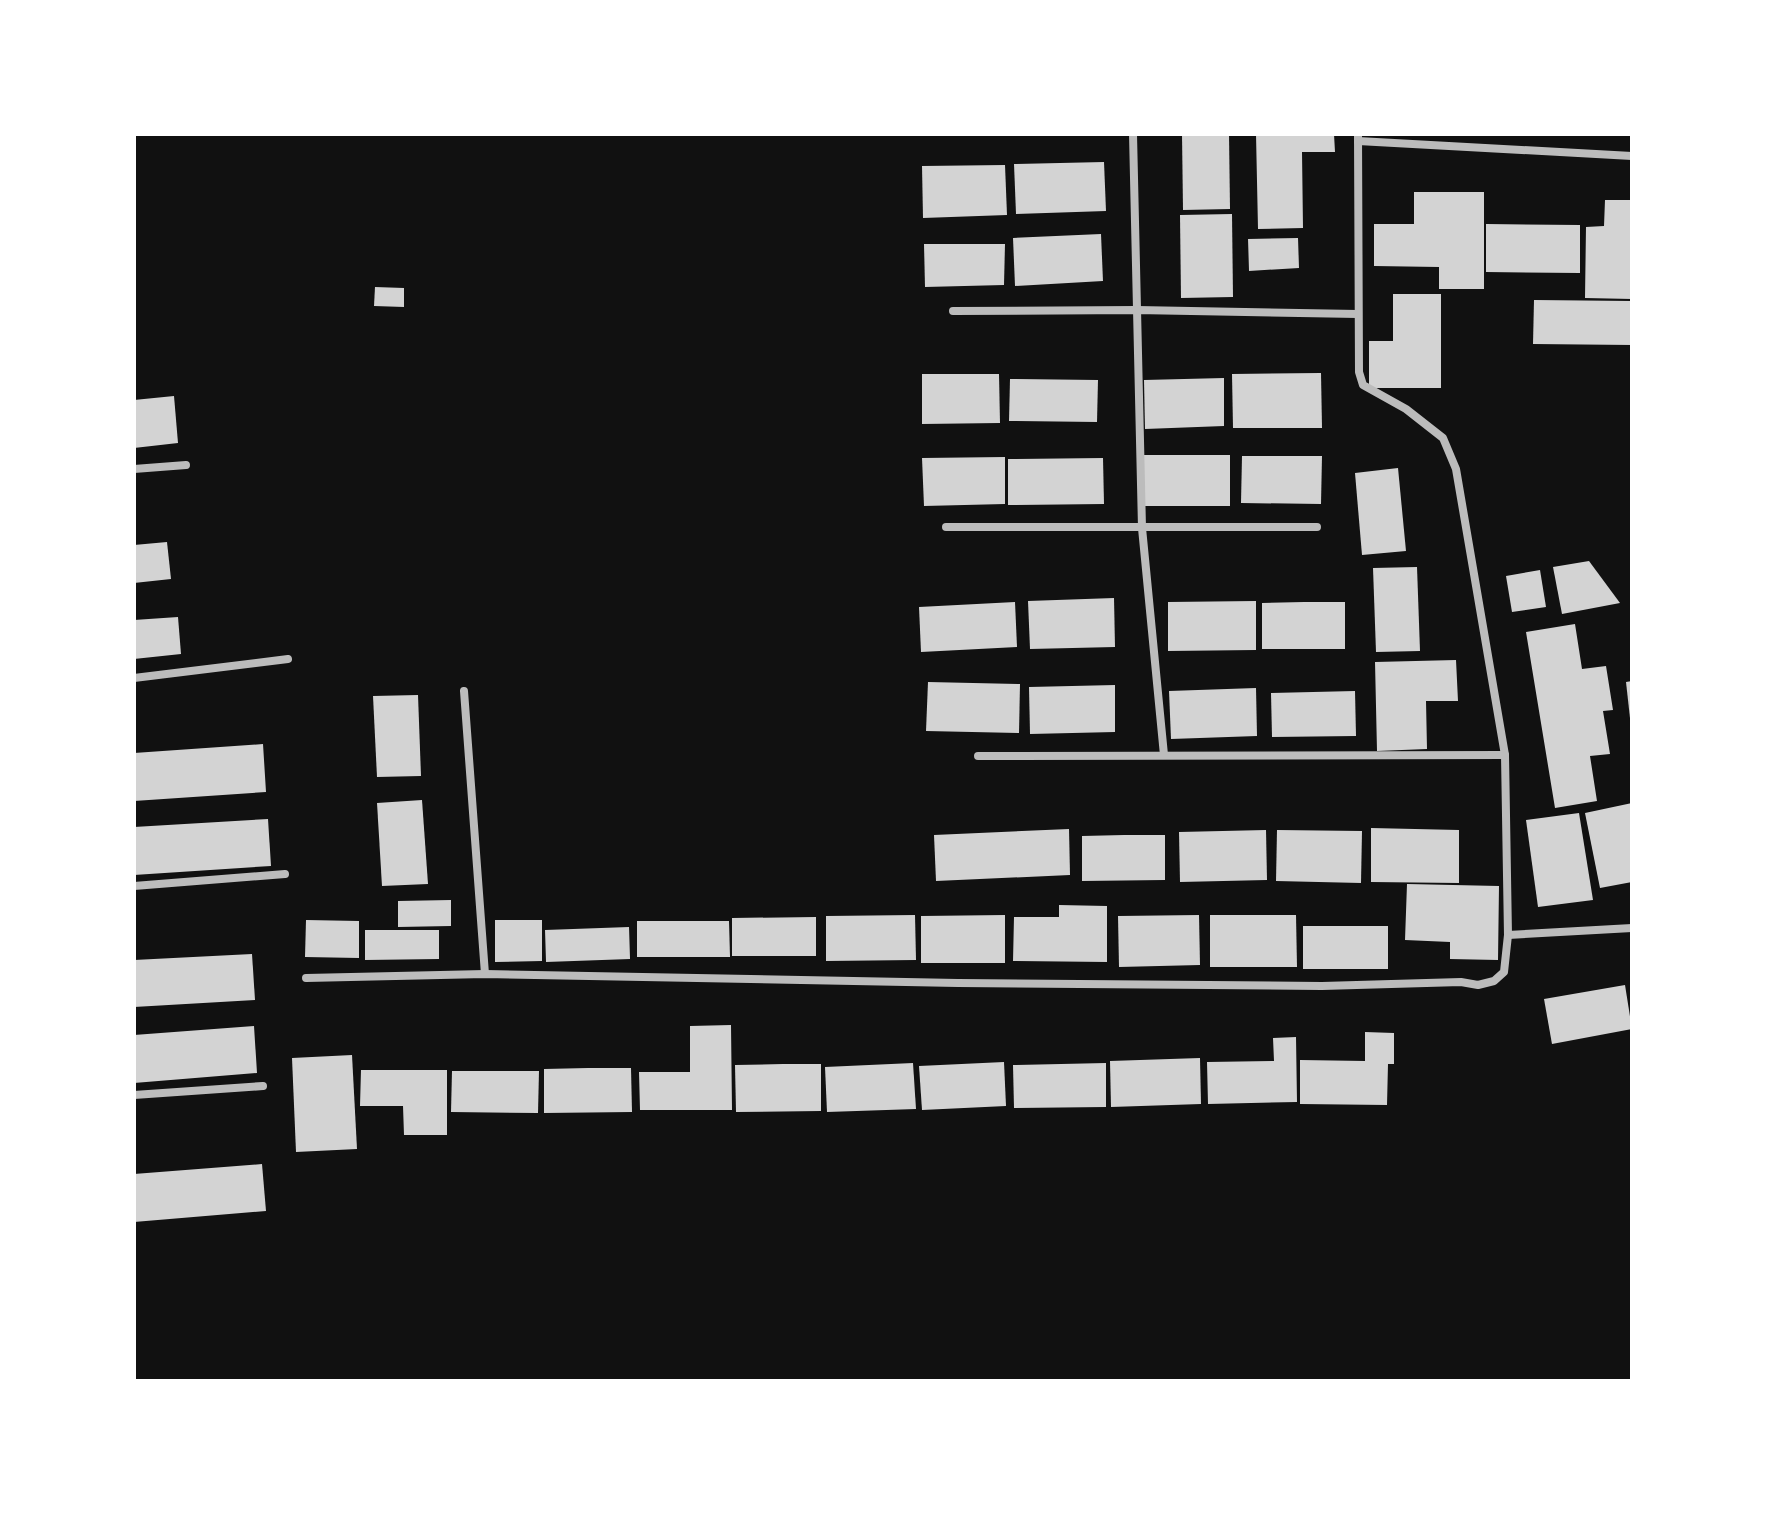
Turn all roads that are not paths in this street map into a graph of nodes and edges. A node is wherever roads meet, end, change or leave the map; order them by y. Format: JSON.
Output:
{"nodes":[{"id":1,"x":1133,"y":134,"type":"edge"},
{"id":2,"x":1358,"y":138,"type":"edge"},
{"id":3,"x":1632,"y":156,"type":"edge"},
{"id":4,"x":1137,"y":310,"type":"junction"},
{"id":5,"x":953,"y":311,"type":"dead end"},
{"id":6,"x":1358,"y":314,"type":"junction"},
{"id":7,"x":186,"y":465,"type":"dead end"},
{"id":8,"x":134,"y":469,"type":"edge"},
{"id":9,"x":946,"y":527,"type":"dead end"},
{"id":10,"x":1317,"y":527,"type":"dead end"},
{"id":11,"x":1142,"y":528,"type":"junction"},
{"id":12,"x":288,"y":659,"type":"dead end"},
{"id":13,"x":134,"y":678,"type":"edge"},
{"id":14,"x":464,"y":691,"type":"dead end"},
{"id":15,"x":1164,"y":755,"type":"junction"},
{"id":16,"x":1505,"y":755,"type":"junction"},
{"id":17,"x":978,"y":756,"type":"dead end"},
{"id":18,"x":285,"y":874,"type":"dead end"},
{"id":19,"x":134,"y":886,"type":"edge"},
{"id":20,"x":1632,"y":928,"type":"edge"},
{"id":21,"x":1508,"y":935,"type":"junction"},
{"id":22,"x":485,"y":974,"type":"junction"},
{"id":23,"x":306,"y":978,"type":"dead end"},
{"id":24,"x":263,"y":1086,"type":"dead end"},
{"id":25,"x":134,"y":1095,"type":"edge"}],
"edges":[{"from":1,"to":4,"type":"street"},
{"from":2,"to":3,"type":"street"},
{"from":2,"to":6,"type":"street"},
{"from":4,"to":5,"type":"street"},
{"from":4,"to":6,"type":"street"},
{"from":4,"to":11,"type":"street"},
{"from":6,"to":16,"type":"street"},
{"from":7,"to":8,"type":"street"},
{"from":9,"to":11,"type":"street"},
{"from":10,"to":11,"type":"street"},
{"from":11,"to":15,"type":"street"},
{"from":12,"to":13,"type":"street"},
{"from":14,"to":22,"type":"street"},
{"from":15,"to":16,"type":"street"},
{"from":15,"to":17,"type":"street"},
{"from":16,"to":21,"type":"street"},
{"from":18,"to":19,"type":"street"},
{"from":20,"to":21,"type":"street"},
{"from":21,"to":22,"type":"street"},
{"from":22,"to":23,"type":"street"},
{"from":24,"to":25,"type":"street"}]}
